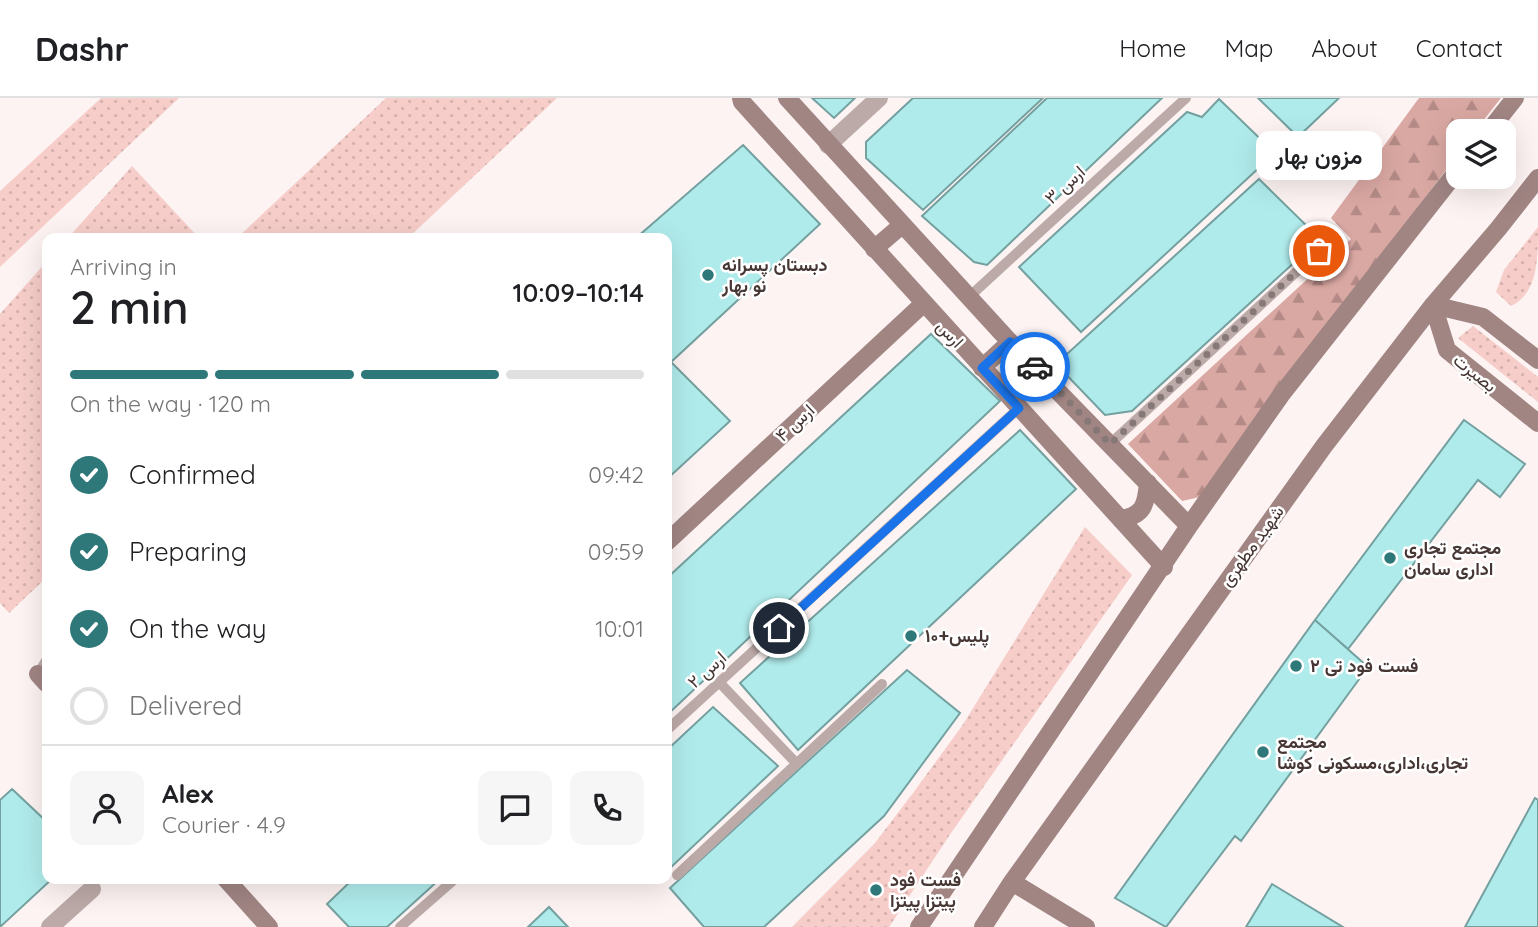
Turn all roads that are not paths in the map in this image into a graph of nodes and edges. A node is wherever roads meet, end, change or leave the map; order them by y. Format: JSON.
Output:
{"nodes":[{"id":1,"x":741,"y":98,"type":"edge"},
{"id":2,"x":787,"y":98,"type":"edge"},
{"id":3,"x":879,"y":98,"type":"edge"},
{"id":4,"x":1186,"y":98,"type":"edge"},
{"id":5,"x":1516,"y":98,"type":"edge"},
{"id":6,"x":1499,"y":119,"type":"edge"},
{"id":7,"x":828,"y":145,"type":"junction"},
{"id":8,"x":1538,"y":178,"type":"edge"},
{"id":9,"x":1446,"y":185,"type":"edge"},
{"id":10,"x":902,"y":225,"type":"junction"},
{"id":11,"x":874,"y":249,"type":"junction"},
{"id":12,"x":1319,"y":251,"type":"dead end"},
{"id":13,"x":969,"y":297,"type":"junction"},
{"id":14,"x":923,"y":304,"type":"junction"},
{"id":15,"x":1433,"y":305,"type":"junction"},
{"id":16,"x":1010,"y":342,"type":"junction"},
{"id":17,"x":1538,"y":360,"type":"edge"},
{"id":18,"x":982,"y":368,"type":"junction"},
{"id":19,"x":1019,"y":408,"type":"junction"},
{"id":20,"x":1538,"y":423,"type":"edge"},
{"id":21,"x":1110,"y":444,"type":"junction"},
{"id":22,"x":1148,"y":483,"type":"junction"},
{"id":23,"x":1120,"y":519,"type":"junction"},
{"id":24,"x":1189,"y":526,"type":"junction"},
{"id":25,"x":672,"y":537,"type":"edge"},
{"id":26,"x":1164,"y":567,"type":"junction"},
{"id":27,"x":719,"y":682,"type":"junction"},
{"id":28,"x":882,"y":684,"type":"dead end"},
{"id":29,"x":672,"y":725,"type":"edge"},
{"id":30,"x":797,"y":764,"type":"junction"},
{"id":31,"x":677,"y":875,"type":"dead end"},
{"id":32,"x":1012,"y":882,"type":"junction"},
{"id":33,"x":230,"y":884,"type":"edge"},
{"id":34,"x":449,"y":884,"type":"edge"},
{"id":35,"x":92,"y":889,"type":"dead end"},
{"id":36,"x":50,"y":927,"type":"edge"},
{"id":37,"x":269,"y":927,"type":"edge"},
{"id":38,"x":400,"y":927,"type":"edge"},
{"id":39,"x":919,"y":927,"type":"edge"},
{"id":40,"x":983,"y":927,"type":"edge"},
{"id":41,"x":1086,"y":927,"type":"edge"}],
"edges":[{"from":1,"to":11,"type":"main road","name":"ارس"},
{"from":2,"to":7,"type":"main road"},
{"from":3,"to":7,"type":"street"},
{"from":4,"to":13,"type":"lane","name":"ارس ۳"},
{"from":5,"to":6,"type":"main road"},
{"from":7,"to":10,"type":"main road"},
{"from":8,"to":15,"type":"main road","name":"شهید مطهری"},
{"from":9,"to":24,"type":"main road"},
{"from":10,"to":11,"type":"main road"},
{"from":10,"to":13,"type":"main road"},
{"from":11,"to":14,"type":"main road","name":"ارس"},
{"from":12,"to":21,"type":"lane"},
{"from":13,"to":16,"type":"main road"},
{"from":14,"to":18,"type":"main road","name":"ارس"},
{"from":14,"to":25,"type":"main road","name":"ارس ۴"},
{"from":15,"to":17,"type":"main road"},
{"from":15,"to":20,"type":"main road","name":"بصیرت"},
{"from":15,"to":32,"type":"main road","name":"شهید مطهری"},
{"from":16,"to":18,"type":"main road"},
{"from":16,"to":21,"type":"main road"},
{"from":18,"to":19,"type":"main road","name":"ارس"},
{"from":19,"to":23,"type":"main road","name":"ارس"},
{"from":19,"to":27,"type":"lane","name":"ارس ۲"},
{"from":21,"to":22,"type":"main road"},
{"from":22,"to":23,"type":"main road"},
{"from":22,"to":24,"type":"main road"},
{"from":23,"to":26,"type":"main road","name":"ارس"},
{"from":24,"to":26,"type":"main road"},
{"from":26,"to":39,"type":"main road"},
{"from":27,"to":29,"type":"lane","name":"ارس ۲"},
{"from":27,"to":30,"type":"lane"},
{"from":28,"to":30,"type":"lane"},
{"from":30,"to":31,"type":"lane"},
{"from":32,"to":40,"type":"main road","name":"شهید مطهری"},
{"from":32,"to":41,"type":"main road"},
{"from":33,"to":37,"type":"main road"},
{"from":34,"to":38,"type":"lane"},
{"from":35,"to":36,"type":"street"}]}
